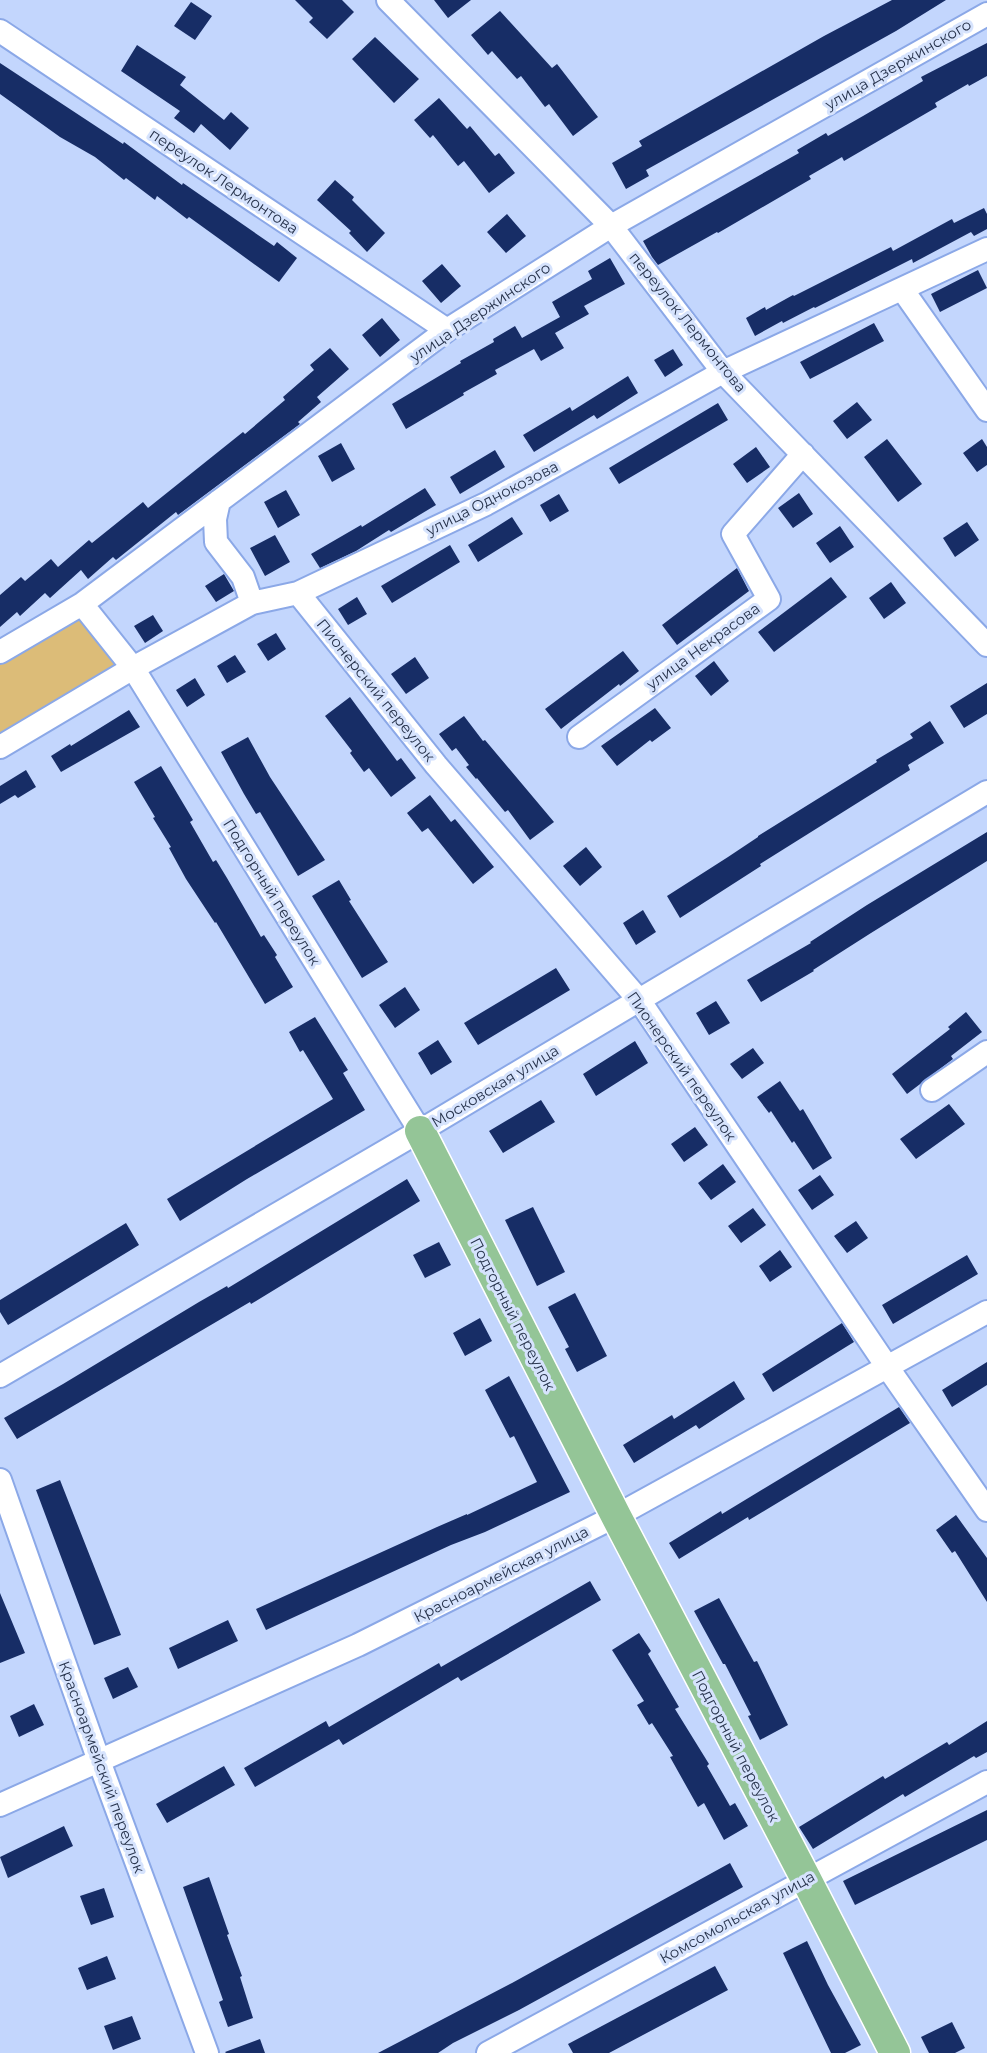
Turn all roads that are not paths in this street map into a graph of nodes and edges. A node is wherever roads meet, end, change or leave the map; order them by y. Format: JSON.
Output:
{"nodes":[{"id":1,"x":388,"y":0,"type":"edge"},
{"id":2,"x":987,"y":14,"type":"edge"},
{"id":3,"x":0,"y":32,"type":"edge"},
{"id":4,"x":611,"y":226,"type":"junction"},
{"id":5,"x":987,"y":249,"type":"edge"},
{"id":6,"x":902,"y":289,"type":"junction"},
{"id":7,"x":447,"y":330,"type":"junction"},
{"id":8,"x":723,"y":372,"type":"junction"},
{"id":9,"x":987,"y":410,"type":"edge"},
{"id":10,"x":804,"y":454,"type":"junction"},
{"id":11,"x":219,"y":501,"type":"junction"},
{"id":12,"x":298,"y":593,"type":"junction"},
{"id":13,"x":252,"y":603,"type":"junction"},
{"id":14,"x":82,"y":604,"type":"junction"},
{"id":15,"x":987,"y":645,"type":"edge"},
{"id":16,"x":0,"y":652,"type":"edge"},
{"id":17,"x":133,"y":668,"type":"junction"},
{"id":18,"x":579,"y":737,"type":"dead end"},
{"id":19,"x":0,"y":747,"type":"edge"},
{"id":20,"x":987,"y":792,"type":"edge"},
{"id":21,"x":639,"y":1000,"type":"junction"},
{"id":22,"x":987,"y":1052,"type":"edge"},
{"id":23,"x":932,"y":1090,"type":"dead end"},
{"id":24,"x":420,"y":1131,"type":"junction"},
{"id":25,"x":987,"y":1312,"type":"edge"},
{"id":26,"x":888,"y":1368,"type":"junction"},
{"id":27,"x":0,"y":1376,"type":"edge"},
{"id":28,"x":0,"y":1480,"type":"edge"},
{"id":29,"x":987,"y":1510,"type":"edge"},
{"id":30,"x":616,"y":1516,"type":"junction"},
{"id":31,"x":99,"y":1761,"type":"junction"},
{"id":32,"x":987,"y":1782,"type":"edge"},
{"id":33,"x":0,"y":1805,"type":"edge"},
{"id":34,"x":806,"y":1879,"type":"junction"},
{"id":35,"x":207,"y":2053,"type":"edge"},
{"id":36,"x":488,"y":2053,"type":"edge"},
{"id":37,"x":895,"y":2053,"type":"edge"}],
"edges":[{"from":1,"to":4,"type":"street","name":"переулок Лермонтова"},
{"from":2,"to":4,"type":"street","name":"улица Дзержинского"},
{"from":3,"to":7,"type":"street","name":"переулок Лермонтова"},
{"from":4,"to":7,"type":"street","name":"улица Дзержинского"},
{"from":4,"to":8,"type":"street","name":"переулок Лермонтова"},
{"from":5,"to":6,"type":"street","name":"улица Однокозова"},
{"from":6,"to":8,"type":"street","name":"улица Однокозова"},
{"from":6,"to":9,"type":"street"},
{"from":7,"to":11,"type":"street","name":"улица Дзержинского"},
{"from":8,"to":10,"type":"street","name":"переулок Лермонтова"},
{"from":8,"to":12,"type":"street","name":"улица Однокозова"},
{"from":10,"to":15,"type":"street","name":"переулок Лермонтова"},
{"from":10,"to":18,"type":"street","name":"улица Некрасова"},
{"from":11,"to":13,"type":"street"},
{"from":11,"to":14,"type":"street","name":"улица Дзержинского"},
{"from":12,"to":13,"type":"street","name":"улица Однокозова"},
{"from":12,"to":21,"type":"street","name":"Пионерский переулок"},
{"from":13,"to":17,"type":"street","name":"улица Однокозова"},
{"from":14,"to":16,"type":"street","name":"улица Дзержинского"},
{"from":14,"to":17,"type":"street","name":"Подгорный переулок"},
{"from":17,"to":19,"type":"street","name":"улица Однокозова"},
{"from":17,"to":24,"type":"street","name":"Подгорный переулок"},
{"from":20,"to":21,"type":"street","name":"Московская улица"},
{"from":21,"to":24,"type":"street","name":"Московская улица"},
{"from":21,"to":26,"type":"street","name":"Пионерский переулок"},
{"from":22,"to":23,"type":"street"},
{"from":24,"to":27,"type":"street","name":"Московская улица"},
{"from":24,"to":30,"type":"main road","name":"Подгорный переулок"},
{"from":25,"to":26,"type":"street","name":"Красноармейская улица"},
{"from":26,"to":29,"type":"street","name":"Пионерский переулок"},
{"from":26,"to":30,"type":"street","name":"Красноармейская улица"},
{"from":28,"to":31,"type":"street","name":"Красноармейский переулок"},
{"from":30,"to":31,"type":"street","name":"Красноармейская улица"},
{"from":30,"to":34,"type":"main road","name":"Подгорный переулок"},
{"from":31,"to":33,"type":"street","name":"Красноармейская улица"},
{"from":31,"to":35,"type":"street","name":"Красноармейский переулок"},
{"from":32,"to":34,"type":"street","name":"Комсомольская улица"},
{"from":34,"to":36,"type":"street","name":"Комсомольская улица"},
{"from":34,"to":37,"type":"main road","name":"Подгорный переулок"}]}
